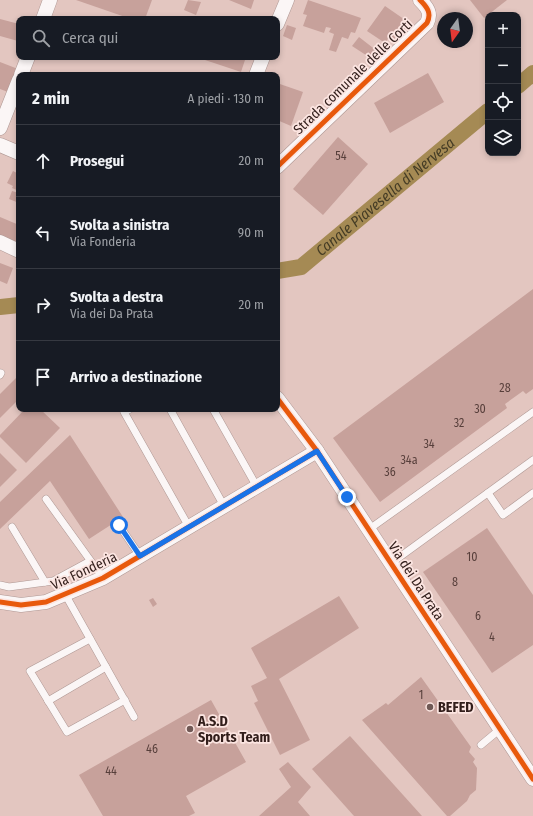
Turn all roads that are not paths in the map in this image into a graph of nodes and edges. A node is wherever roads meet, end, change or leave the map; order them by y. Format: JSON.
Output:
{"nodes":[{"id":1,"x":50,"y":0,"type":"edge"},
{"id":2,"x":287,"y":0,"type":"edge"},
{"id":3,"x":420,"y":0,"type":"edge"},
{"id":4,"x":44,"y":16,"type":"edge"},
{"id":5,"x":280,"y":17,"type":"edge"},
{"id":6,"x":27,"y":60,"type":"edge"},
{"id":7,"x":262,"y":60,"type":"edge"},
{"id":8,"x":22,"y":72,"type":"edge"},
{"id":9,"x":257,"y":72,"type":"edge"},
{"id":10,"x":16,"y":88,"type":"edge"},
{"id":11,"x":0,"y":128,"type":"edge"},
{"id":12,"x":0,"y":145,"type":"edge"},
{"id":13,"x":16,"y":152,"type":"edge"},
{"id":14,"x":280,"y":164,"type":"edge"},
{"id":15,"x":0,"y":242,"type":"edge"},
{"id":16,"x":16,"y":249,"type":"edge"},
{"id":17,"x":280,"y":402,"type":"edge"},
{"id":18,"x":124,"y":412,"type":"edge"},
{"id":19,"x":172,"y":412,"type":"edge"},
{"id":20,"x":215,"y":412,"type":"edge"},
{"id":21,"x":533,"y":412,"type":"edge"},
{"id":22,"x":317,"y":451,"type":"junction"},
{"id":23,"x":533,"y":460,"type":"edge"},
{"id":24,"x":257,"y":487,"type":"junction"},
{"id":25,"x":488,"y":493,"type":"junction"},
{"id":26,"x":533,"y":493,"type":"edge"},
{"id":27,"x":46,"y":499,"type":"dead end"},
{"id":28,"x":224,"y":506,"type":"junction"},
{"id":29,"x":119,"y":525,"type":"dead end"},
{"id":30,"x":12,"y":527,"type":"dead end"},
{"id":31,"x":188,"y":527,"type":"junction"},
{"id":32,"x":368,"y":530,"type":"junction"},
{"id":33,"x":140,"y":556,"type":"junction"},
{"id":34,"x":90,"y":561,"type":"junction"},
{"id":35,"x":390,"y":564,"type":"junction"},
{"id":36,"x":103,"y":578,"type":"junction"},
{"id":37,"x":45,"y":582,"type":"junction"},
{"id":38,"x":0,"y":585,"type":"edge"},
{"id":39,"x":65,"y":594,"type":"junction"},
{"id":40,"x":0,"y":602,"type":"edge"},
{"id":41,"x":90,"y":638,"type":"junction"},
{"id":42,"x":106,"y":667,"type":"junction"},
{"id":43,"x":124,"y":700,"type":"junction"},
{"id":44,"x":48,"y":701,"type":"junction"},
{"id":45,"x":134,"y":717,"type":"dead end"},
{"id":46,"x":499,"y":730,"type":"junction"},
{"id":47,"x":481,"y":745,"type":"dead end"},
{"id":48,"x":533,"y":779,"type":"edge"}],
"edges":[{"from":1,"to":4,"type":"street"},
{"from":2,"to":5,"type":"street"},
{"from":3,"to":14,"type":"street","name":"Strada comunale delle Corti"},
{"from":6,"to":8,"type":"street"},
{"from":7,"to":9,"type":"street"},
{"from":10,"to":11,"type":"street"},
{"from":12,"to":13,"type":"street"},
{"from":15,"to":16,"type":"street"},
{"from":17,"to":22,"type":"street","name":"Via dei Da Prata"},
{"from":18,"to":31,"type":"lane"},
{"from":19,"to":28,"type":"lane"},
{"from":20,"to":24,"type":"lane"},
{"from":21,"to":32,"type":"lane"},
{"from":22,"to":24,"type":"street","name":"Via Fonderia"},
{"from":22,"to":32,"type":"street","name":"Via dei Da Prata"},
{"from":23,"to":25,"type":"lane"},
{"from":24,"to":28,"type":"street","name":"Via Fonderia"},
{"from":25,"to":26,"type":"lane"},
{"from":25,"to":35,"type":"lane"},
{"from":27,"to":34,"type":"lane"},
{"from":28,"to":31,"type":"street","name":"Via Fonderia"},
{"from":29,"to":33,"type":"lane"},
{"from":30,"to":37,"type":"lane"},
{"from":31,"to":33,"type":"street","name":"Via Fonderia"},
{"from":32,"to":35,"type":"street","name":"Via dei Da Prata"},
{"from":33,"to":36,"type":"street","name":"Via Fonderia"},
{"from":34,"to":36,"type":"lane"},
{"from":34,"to":37,"type":"lane"},
{"from":35,"to":46,"type":"street","name":"Via dei Da Prata"},
{"from":36,"to":39,"type":"street","name":"Via Fonderia"},
{"from":37,"to":38,"type":"lane"},
{"from":39,"to":40,"type":"street","name":"Via Fonderia"},
{"from":39,"to":41,"type":"lane"},
{"from":41,"to":42,"type":"lane"},
{"from":41,"to":44,"type":"lane"},
{"from":42,"to":43,"type":"lane"},
{"from":42,"to":44,"type":"lane"},
{"from":43,"to":44,"type":"lane"},
{"from":43,"to":45,"type":"lane"},
{"from":46,"to":47,"type":"lane"},
{"from":46,"to":48,"type":"street","name":"Via dei Da Prata"}]}
